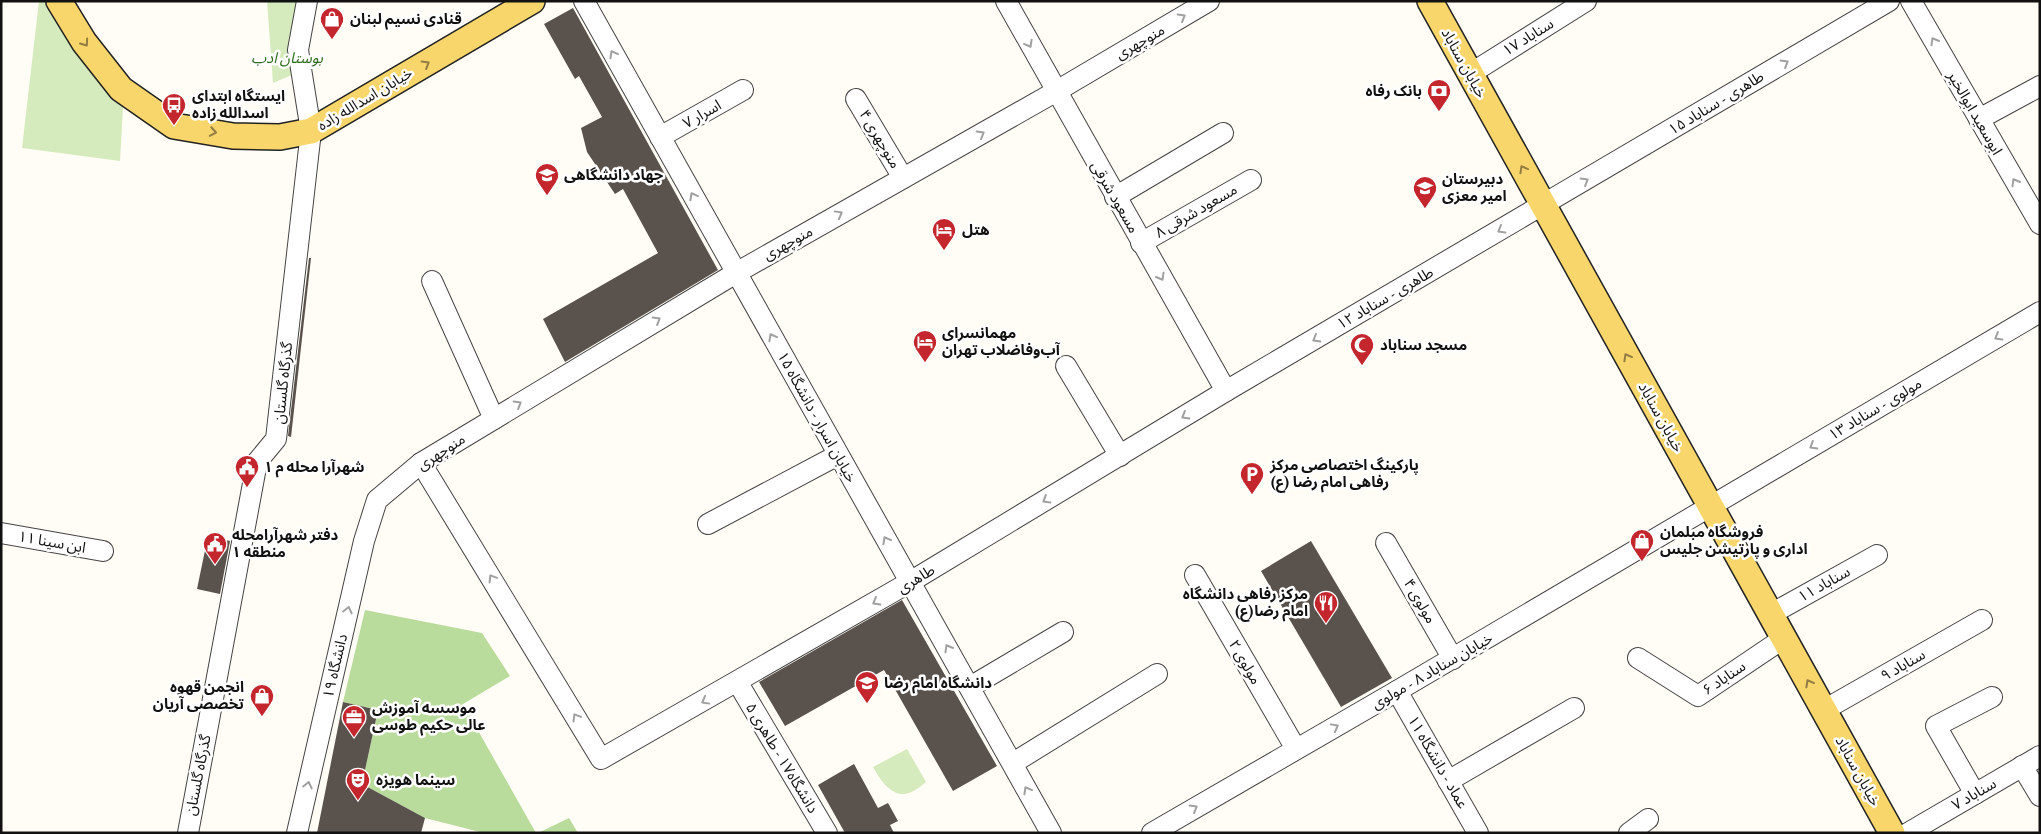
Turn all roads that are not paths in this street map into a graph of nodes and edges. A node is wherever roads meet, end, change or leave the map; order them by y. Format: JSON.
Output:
{"nodes":[{"id":1,"x":59,"y":1,"type":"edge"},
{"id":2,"x":307,"y":1,"type":"edge"},
{"id":3,"x":532,"y":1,"type":"edge"},
{"id":4,"x":584,"y":1,"type":"edge"},
{"id":5,"x":1006,"y":1,"type":"edge"},
{"id":6,"x":1209,"y":1,"type":"edge"},
{"id":7,"x":1430,"y":1,"type":"edge"},
{"id":8,"x":1586,"y":1,"type":"edge"},
{"id":9,"x":1889,"y":1,"type":"edge"},
{"id":10,"x":1911,"y":1,"type":"edge"},
{"id":11,"x":1470,"y":74,"type":"junction"},
{"id":12,"x":2040,"y":86,"type":"edge"},
{"id":13,"x":743,"y":90,"type":"dead end"},
{"id":14,"x":1055,"y":92,"type":"junction"},
{"id":15,"x":856,"y":99,"type":"dead end"},
{"id":16,"x":1979,"y":119,"type":"junction"},
{"id":17,"x":311,"y":131,"type":"junction"},
{"id":18,"x":1223,"y":133,"type":"dead end"},
{"id":19,"x":660,"y":138,"type":"junction"},
{"id":20,"x":903,"y":178,"type":"junction"},
{"id":21,"x":1251,"y":180,"type":"dead end"},
{"id":22,"x":1115,"y":197,"type":"junction"},
{"id":23,"x":1543,"y":205,"type":"junction"},
{"id":24,"x":2040,"y":224,"type":"edge"},
{"id":25,"x":1142,"y":242,"type":"junction"},
{"id":26,"x":736,"y":272,"type":"junction"},
{"id":27,"x":432,"y":281,"type":"dead end"},
{"id":28,"x":2040,"y":312,"type":"edge"},
{"id":29,"x":1066,"y":366,"type":"dead end"},
{"id":30,"x":1226,"y":391,"type":"junction"},
{"id":31,"x":494,"y":419,"type":"junction"},
{"id":32,"x":838,"y":455,"type":"junction"},
{"id":33,"x":1120,"y":456,"type":"junction"},
{"id":34,"x":422,"y":463,"type":"junction"},
{"id":35,"x":377,"y":500,"type":"joint"},
{"id":36,"x":1711,"y":506,"type":"junction"},
{"id":37,"x":708,"y":524,"type":"dead end"},
{"id":38,"x":1,"y":533,"type":"edge"},
{"id":39,"x":1386,"y":543,"type":"dead end"},
{"id":40,"x":103,"y":551,"type":"dead end"},
{"id":41,"x":1877,"y":555,"type":"dead end"},
{"id":42,"x":1195,"y":575,"type":"dead end"},
{"id":43,"x":910,"y":582,"type":"junction"},
{"id":44,"x":1771,"y":614,"type":"junction"},
{"id":45,"x":1982,"y":620,"type":"dead end"},
{"id":46,"x":1063,"y":632,"type":"dead end"},
{"id":47,"x":1784,"y":638,"type":"junction"},
{"id":48,"x":1638,"y":658,"type":"dead end"},
{"id":49,"x":1453,"y":659,"type":"junction"},
{"id":50,"x":1157,"y":674,"type":"dead end"},
{"id":51,"x":738,"y":683,"type":"junction"},
{"id":52,"x":970,"y":687,"type":"junction"},
{"id":53,"x":1398,"y":691,"type":"junction"},
{"id":54,"x":1992,"y":697,"type":"dead end"},
{"id":55,"x":1574,"y":708,"type":"dead end"},
{"id":56,"x":1824,"y":710,"type":"junction"},
{"id":57,"x":1296,"y":749,"type":"junction"},
{"id":58,"x":2040,"y":756,"type":"edge"},
{"id":59,"x":1012,"y":764,"type":"junction"},
{"id":60,"x":2022,"y":766,"type":"junction"},
{"id":61,"x":1448,"y":781,"type":"junction"},
{"id":62,"x":1975,"y":794,"type":"junction"},
{"id":63,"x":2040,"y":796,"type":"edge"},
{"id":64,"x":1648,"y":819,"type":"dead end"},
{"id":65,"x":188,"y":833,"type":"edge"},
{"id":66,"x":297,"y":833,"type":"edge"},
{"id":67,"x":827,"y":833,"type":"edge"},
{"id":68,"x":1051,"y":833,"type":"edge"},
{"id":69,"x":1152,"y":833,"type":"edge"},
{"id":70,"x":1478,"y":833,"type":"edge"},
{"id":71,"x":1630,"y":833,"type":"edge"},
{"id":72,"x":1892,"y":833,"type":"edge"},
{"id":73,"x":1908,"y":833,"type":"edge"}],
"edges":[{"from":1,"to":17,"type":"main road","name":"خیابان اسدالله زاده","one_way":true},
{"from":2,"to":17,"type":"street","name":"گذرگاه گلستان"},
{"from":17,"to":3,"type":"main road","name":"خیابان اسدالله زاده","one_way":true},
{"from":19,"to":4,"type":"street","name":"خیابان اسرار - دانشگاه ۱۵","one_way":true},
{"from":5,"to":14,"type":"street","name":"مسعود شرقی","one_way":true},
{"from":14,"to":6,"type":"street","name":"منوچهری","one_way":true},
{"from":7,"to":11,"type":"main road","name":"خیابان سناباد"},
{"from":8,"to":11,"type":"street","name":"سناباد ۱۷"},
{"from":23,"to":9,"type":"street","name":"طاهری - سناباد ۱۵","one_way":true},
{"from":16,"to":10,"type":"street","name":"ابوسعید ابوالخیر","one_way":true},
{"from":23,"to":11,"type":"main road","name":"خیابان سناباد","one_way":true},
{"from":12,"to":16,"type":"street"},
{"from":13,"to":19,"type":"street","name":"اسرار ۷"},
{"from":20,"to":14,"type":"street","name":"منوچهری","one_way":true},
{"from":14,"to":22,"type":"street","name":"مسعود شرقی"},
{"from":15,"to":20,"type":"street","name":"منوچهری ۴"},
{"from":24,"to":16,"type":"street","name":"ابوسعید ابوالخیر","one_way":true},
{"from":17,"to":65,"type":"street","name":"گذرگاه گلستان"},
{"from":18,"to":22,"type":"street"},
{"from":26,"to":19,"type":"street","name":"خیابان اسرار - دانشگاه ۱۵","one_way":true},
{"from":26,"to":20,"type":"street","name":"منوچهری","one_way":true},
{"from":21,"to":25,"type":"street","name":"مسعود شرقی ۸"},
{"from":22,"to":25,"type":"street","name":"مسعود شرقی"},
{"from":23,"to":30,"type":"street","name":"طاهری - سناباد ۱۲","one_way":true},
{"from":36,"to":23,"type":"main road","name":"خیابان سناباد","one_way":true},
{"from":25,"to":30,"type":"street","name":"مسعود شرقی","one_way":true},
{"from":31,"to":26,"type":"street","name":"منوچهری","one_way":true},
{"from":32,"to":26,"type":"street","name":"خیابان اسرار - دانشگاه ۱۵","one_way":true},
{"from":27,"to":31,"type":"street"},
{"from":28,"to":36,"type":"street","name":"مولوی - سناباد ۱۳","one_way":true},
{"from":29,"to":33,"type":"street"},
{"from":30,"to":33,"type":"street","name":"طاهری","one_way":true},
{"from":31,"to":34,"type":"street","name":"منوچهری"},
{"from":32,"to":37,"type":"street"},
{"from":43,"to":32,"type":"street","name":"خیابان اسرار - دانشگاه ۱۵","one_way":true},
{"from":33,"to":43,"type":"street","name":"طاهری","one_way":true},
{"from":34,"to":35,"type":"street","name":"منوچهری"},
{"from":51,"to":34,"type":"street","name":"طاهری","one_way":true},
{"from":66,"to":35,"type":"street","name":"دانشگاه ۱۹","one_way":true},
{"from":36,"to":44,"type":"main road","name":"خیابان سناباد"},
{"from":36,"to":49,"type":"street","name":"خیابان سناباد ۸ - مولوی"},
{"from":38,"to":40,"type":"street","name":"ابن سینا ۱۱"},
{"from":39,"to":49,"type":"street","name":"مولوی ۴"},
{"from":41,"to":44,"type":"street","name":"سناباد ۱۱"},
{"from":42,"to":57,"type":"street","name":"مولوی ۲"},
{"from":43,"to":51,"type":"street","name":"طاهری","one_way":true},
{"from":52,"to":43,"type":"street","name":"خیابان اسرار - دانشگاه ۱۵","one_way":true},
{"from":44,"to":47,"type":"main road","name":"خیابان سناباد"},
{"from":45,"to":56,"type":"street","name":"سناباد ۹"},
{"from":46,"to":52,"type":"street"},
{"from":47,"to":48,"type":"street","name":"سناباد ۶"},
{"from":56,"to":47,"type":"main road","name":"خیابان سناباد","one_way":true},
{"from":49,"to":53,"type":"street","name":"خیابان سناباد ۸ - مولوی"},
{"from":50,"to":59,"type":"street"},
{"from":51,"to":67,"type":"street","name":"دانشگاه۱۷ - طاهری ۵"},
{"from":52,"to":59,"type":"street","name":"خیابان اسرار - دانشگاه ۱۵"},
{"from":57,"to":53,"type":"street","name":"خیابان سناباد ۸ - مولوی","one_way":true},
{"from":53,"to":61,"type":"street","name":"عماد - دانشگاه ۱۱"},
{"from":54,"to":62,"type":"street"},
{"from":55,"to":61,"type":"street"},
{"from":56,"to":72,"type":"main road","name":"خیابان سناباد"},
{"from":69,"to":57,"type":"street","name":"خیابان سناباد ۸ - مولوی","one_way":true},
{"from":58,"to":60,"type":"street","name":"سناباد ۷"},
{"from":68,"to":59,"type":"street","name":"خیابان اسرار - دانشگاه ۱۵","one_way":true},
{"from":60,"to":62,"type":"street","name":"سناباد ۷"},
{"from":60,"to":63,"type":"street"},
{"from":61,"to":70,"type":"street","name":"عماد - دانشگاه ۱۱"},
{"from":62,"to":73,"type":"street","name":"سناباد ۷"},
{"from":64,"to":71,"type":"street"}]}
